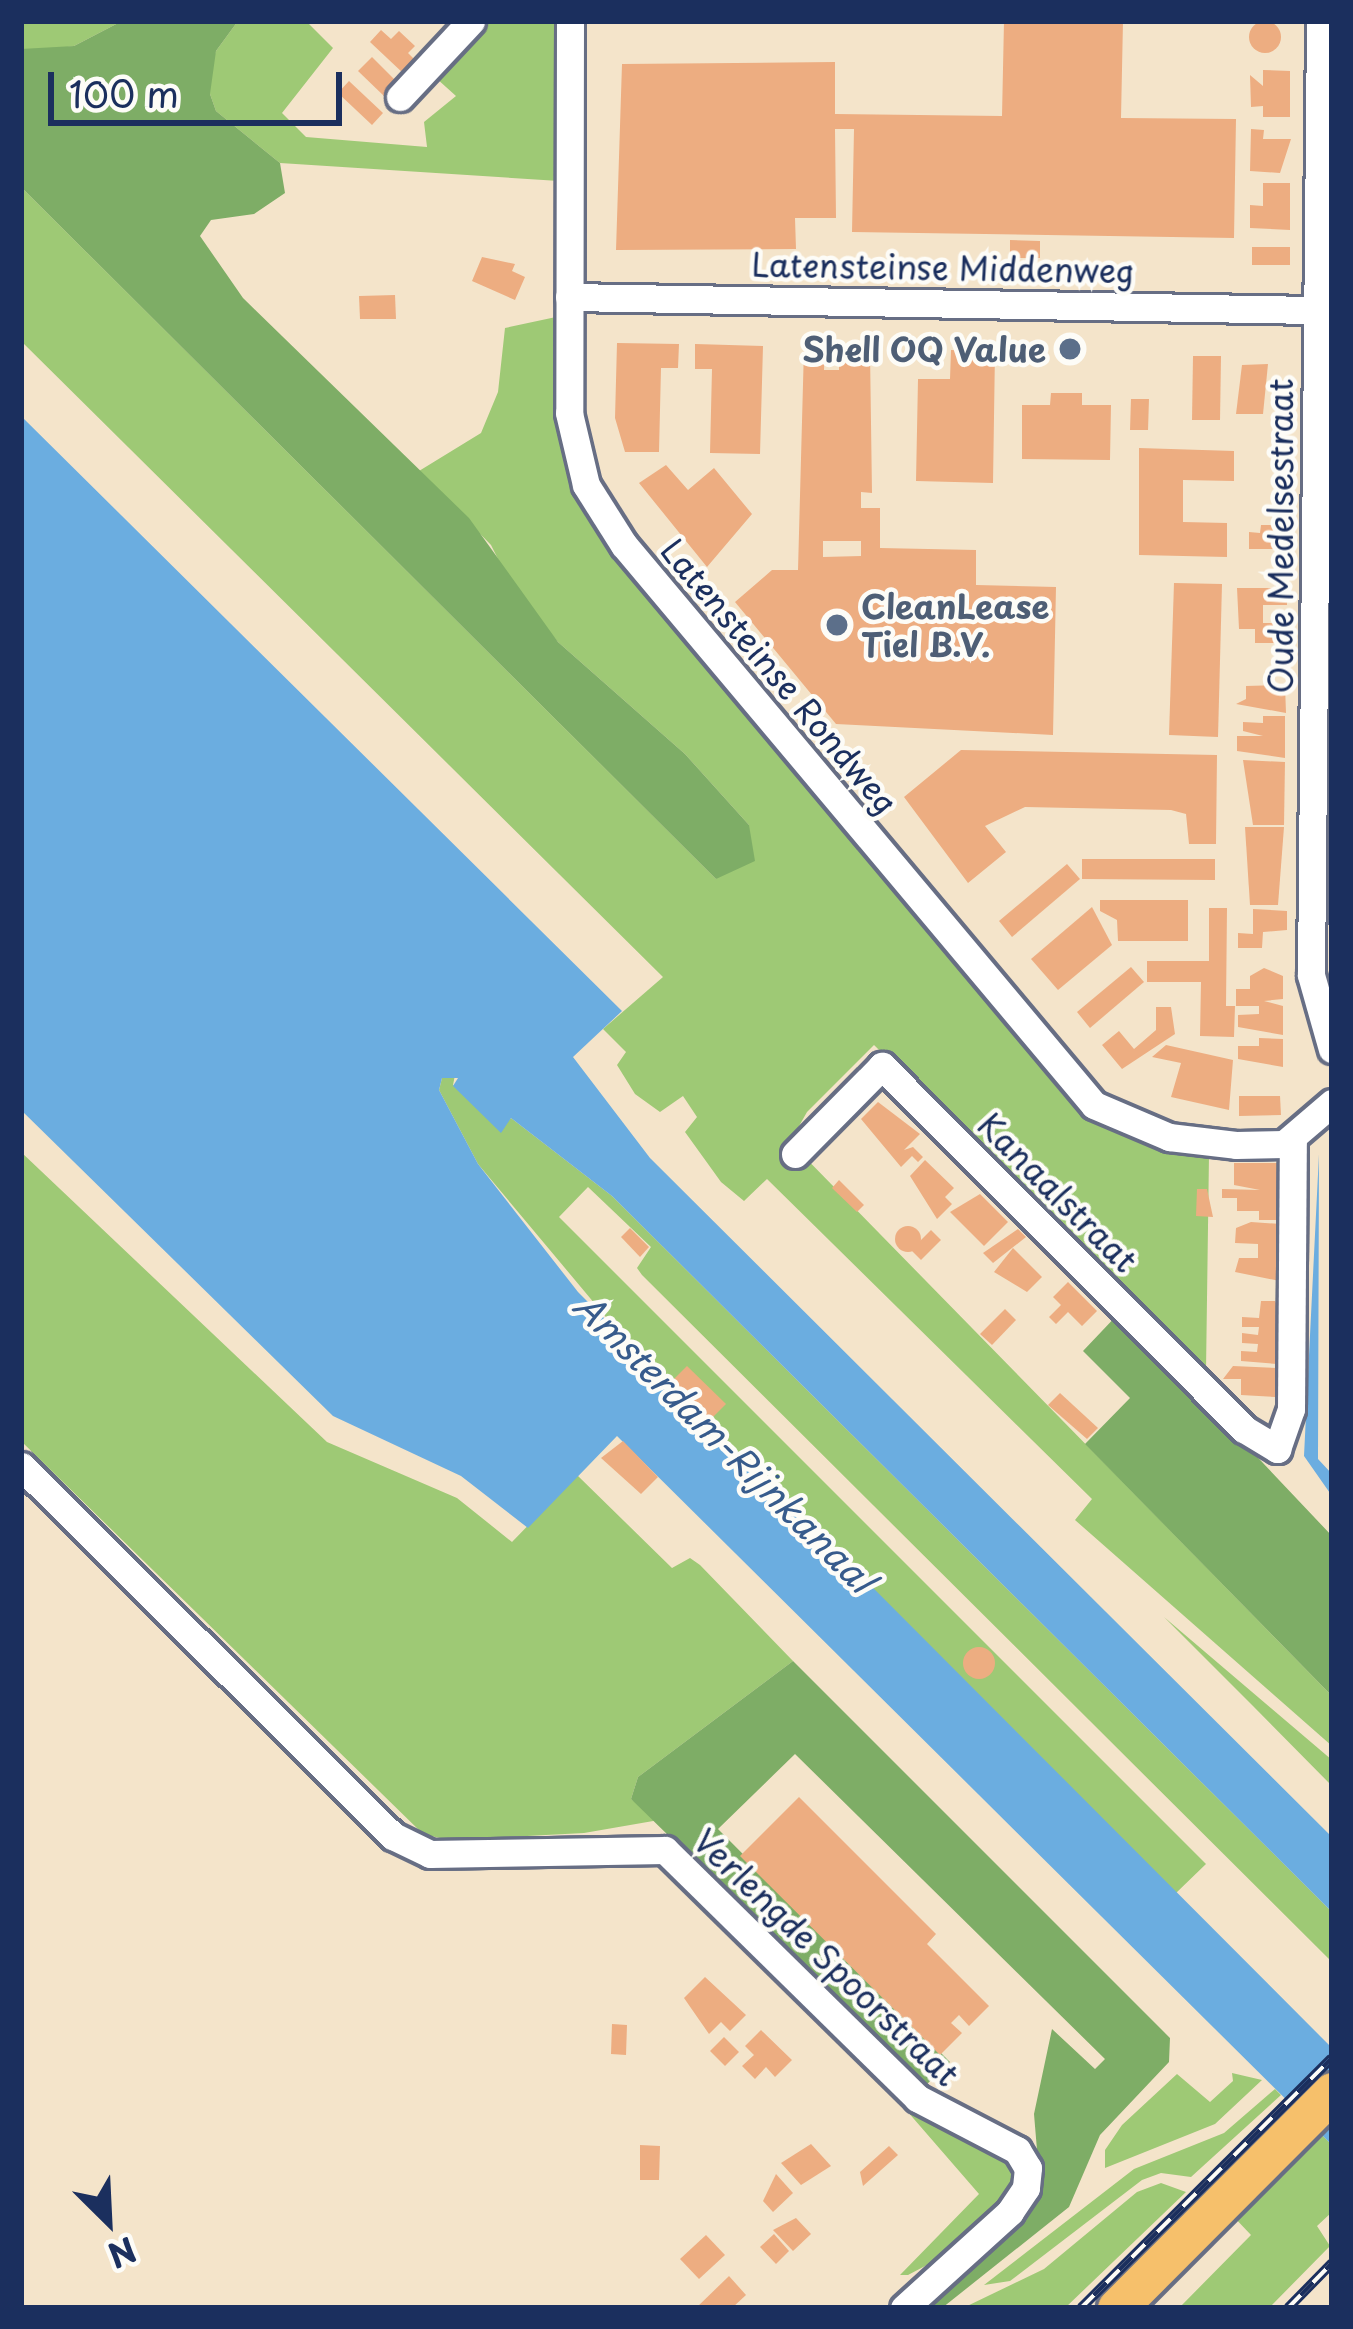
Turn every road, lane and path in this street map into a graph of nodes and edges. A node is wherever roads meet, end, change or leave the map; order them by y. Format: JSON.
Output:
{"nodes":[{"id":1,"x":471,"y":21,"type":"edge"},
{"id":2,"x":569,"y":21,"type":"edge"},
{"id":3,"x":1324,"y":24,"type":"edge"},
{"id":4,"x":400,"y":97,"type":"dead end"},
{"id":5,"x":568,"y":297,"type":"junction"},
{"id":6,"x":1316,"y":310,"type":"junction"},
{"id":7,"x":1325,"y":549,"type":"edge"},
{"id":8,"x":1332,"y":1048,"type":"edge"},
{"id":9,"x":1332,"y":1103,"type":"edge"},
{"id":10,"x":1293,"y":1139,"type":"junction"},
{"id":11,"x":795,"y":1154,"type":"dead end"},
{"id":12,"x":21,"y":1466,"type":"edge"},
{"id":13,"x":1332,"y":2092,"type":"edge"},
{"id":14,"x":1332,"y":2129,"type":"edge"},
{"id":15,"x":1198,"y":2246,"type":"junction"},
{"id":16,"x":904,"y":2308,"type":"edge"},
{"id":17,"x":1117,"y":2308,"type":"edge"},
{"id":18,"x":1155,"y":2308,"type":"edge"}],
"edges":[{"from":1,"to":4,"type":"street"},
{"from":2,"to":5,"type":"street","name":"Latensteinse Rondweg"},
{"from":3,"to":6,"type":"street","name":"Oude Medelsestraat"},
{"from":5,"to":6,"type":"street","name":"Latensteinse Middenweg"},
{"from":5,"to":10,"type":"street","name":"Latensteinse Rondweg"},
{"from":6,"to":7,"type":"street","name":"Oude Medelsestraat"},
{"from":7,"to":8,"type":"street","name":"Oude Medelsestraat"},
{"from":9,"to":10,"type":"street"},
{"from":10,"to":11,"type":"street","name":"Kanaalstraat"},
{"from":12,"to":16,"type":"street","name":"Verlengde Spoorstraat"},
{"from":13,"to":15,"type":"highway"},
{"from":14,"to":15,"type":"highway"},
{"from":15,"to":17,"type":"highway"},
{"from":15,"to":18,"type":"highway"}]}
